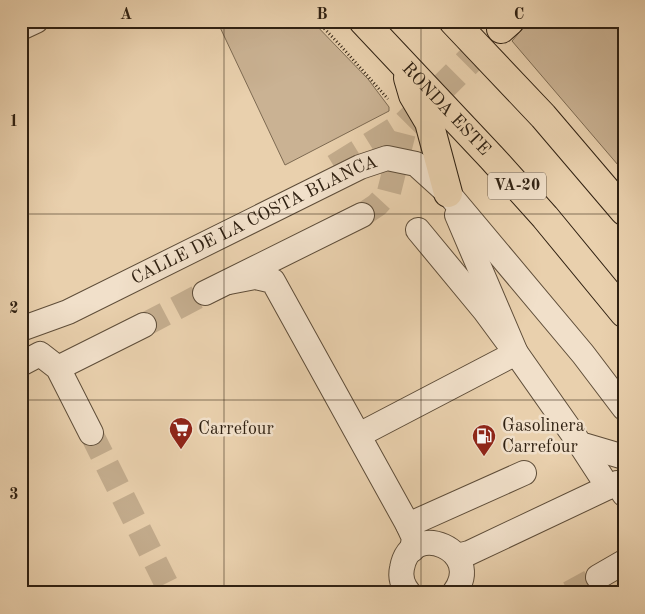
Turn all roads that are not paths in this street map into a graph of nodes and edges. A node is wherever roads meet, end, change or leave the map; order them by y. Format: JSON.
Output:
{"nodes":[{"id":1,"x":36,"y":21,"type":"edge"},
{"id":2,"x":363,"y":21,"type":"edge"},
{"id":3,"x":453,"y":21,"type":"edge"},
{"id":4,"x":21,"y":28,"type":"edge"},
{"id":5,"x":405,"y":64,"type":"junction"},
{"id":6,"x":335,"y":168,"type":"tunnel mouth"},
{"id":7,"x":448,"y":193,"type":"junction"},
{"id":8,"x":624,"y":210,"type":"edge"},
{"id":9,"x":362,"y":214,"type":"tunnel mouth"},
{"id":10,"x":418,"y":230,"type":"dead end"},
{"id":11,"x":229,"y":282,"type":"junction"},
{"id":12,"x":205,"y":294,"type":"tunnel mouth"},
{"id":13,"x":624,"y":313,"type":"edge"},
{"id":14,"x":144,"y":324,"type":"tunnel mouth"},
{"id":15,"x":21,"y":327,"type":"edge"},
{"id":16,"x":516,"y":353,"type":"junction"},
{"id":17,"x":21,"y":364,"type":"edge"},
{"id":18,"x":58,"y":368,"type":"junction"},
{"id":19,"x":624,"y":408,"type":"edge"},
{"id":20,"x":91,"y":433,"type":"tunnel mouth"},
{"id":21,"x":359,"y":435,"type":"junction"},
{"id":22,"x":580,"y":444,"type":"junction"},
{"id":23,"x":624,"y":457,"type":"edge"},
{"id":24,"x":524,"y":473,"type":"dead end"},
{"id":25,"x":616,"y":490,"type":"edge"},
{"id":26,"x":414,"y":539,"type":"junction"},
{"id":27,"x":462,"y":559,"type":"junction"},
{"id":28,"x":624,"y":562,"type":"edge"},
{"id":29,"x":598,"y":577,"type":"tunnel mouth"},
{"id":30,"x":400,"y":590,"type":"edge"},
{"id":31,"x":454,"y":593,"type":"edge"}],
"edges":[{"from":1,"to":4,"type":"street"},
{"from":2,"to":5,"type":"highway","name":"RONDA ESTE","number":"VA-20"},
{"from":3,"to":8,"type":"highway"},
{"from":5,"to":7,"type":"highway"},
{"from":5,"to":13,"type":"highway","name":"RONDA ESTE","number":"VA-20"},
{"from":6,"to":15,"type":"street","name":"CALLE DE LA COSTA BLANCA"},
{"from":7,"to":15,"type":"street","name":"CALLE DE LA COSTA BLANCA"},
{"from":7,"to":16,"type":"street"},
{"from":7,"to":19,"type":"street","name":"CALLE DE LA COSTA BLANCA"},
{"from":9,"to":11,"type":"street"},
{"from":10,"to":16,"type":"street"},
{"from":11,"to":12,"type":"street"},
{"from":11,"to":21,"type":"street"},
{"from":14,"to":18,"type":"street"},
{"from":16,"to":21,"type":"street"},
{"from":16,"to":22,"type":"street"},
{"from":17,"to":18,"type":"street"},
{"from":18,"to":20,"type":"street"},
{"from":21,"to":26,"type":"street"},
{"from":22,"to":23,"type":"street"},
{"from":22,"to":25,"type":"street"},
{"from":24,"to":26,"type":"street"},
{"from":25,"to":27,"type":"street"},
{"from":26,"to":27,"type":"street"},
{"from":26,"to":30,"type":"street"},
{"from":27,"to":31,"type":"street"},
{"from":28,"to":29,"type":"street"}]}
